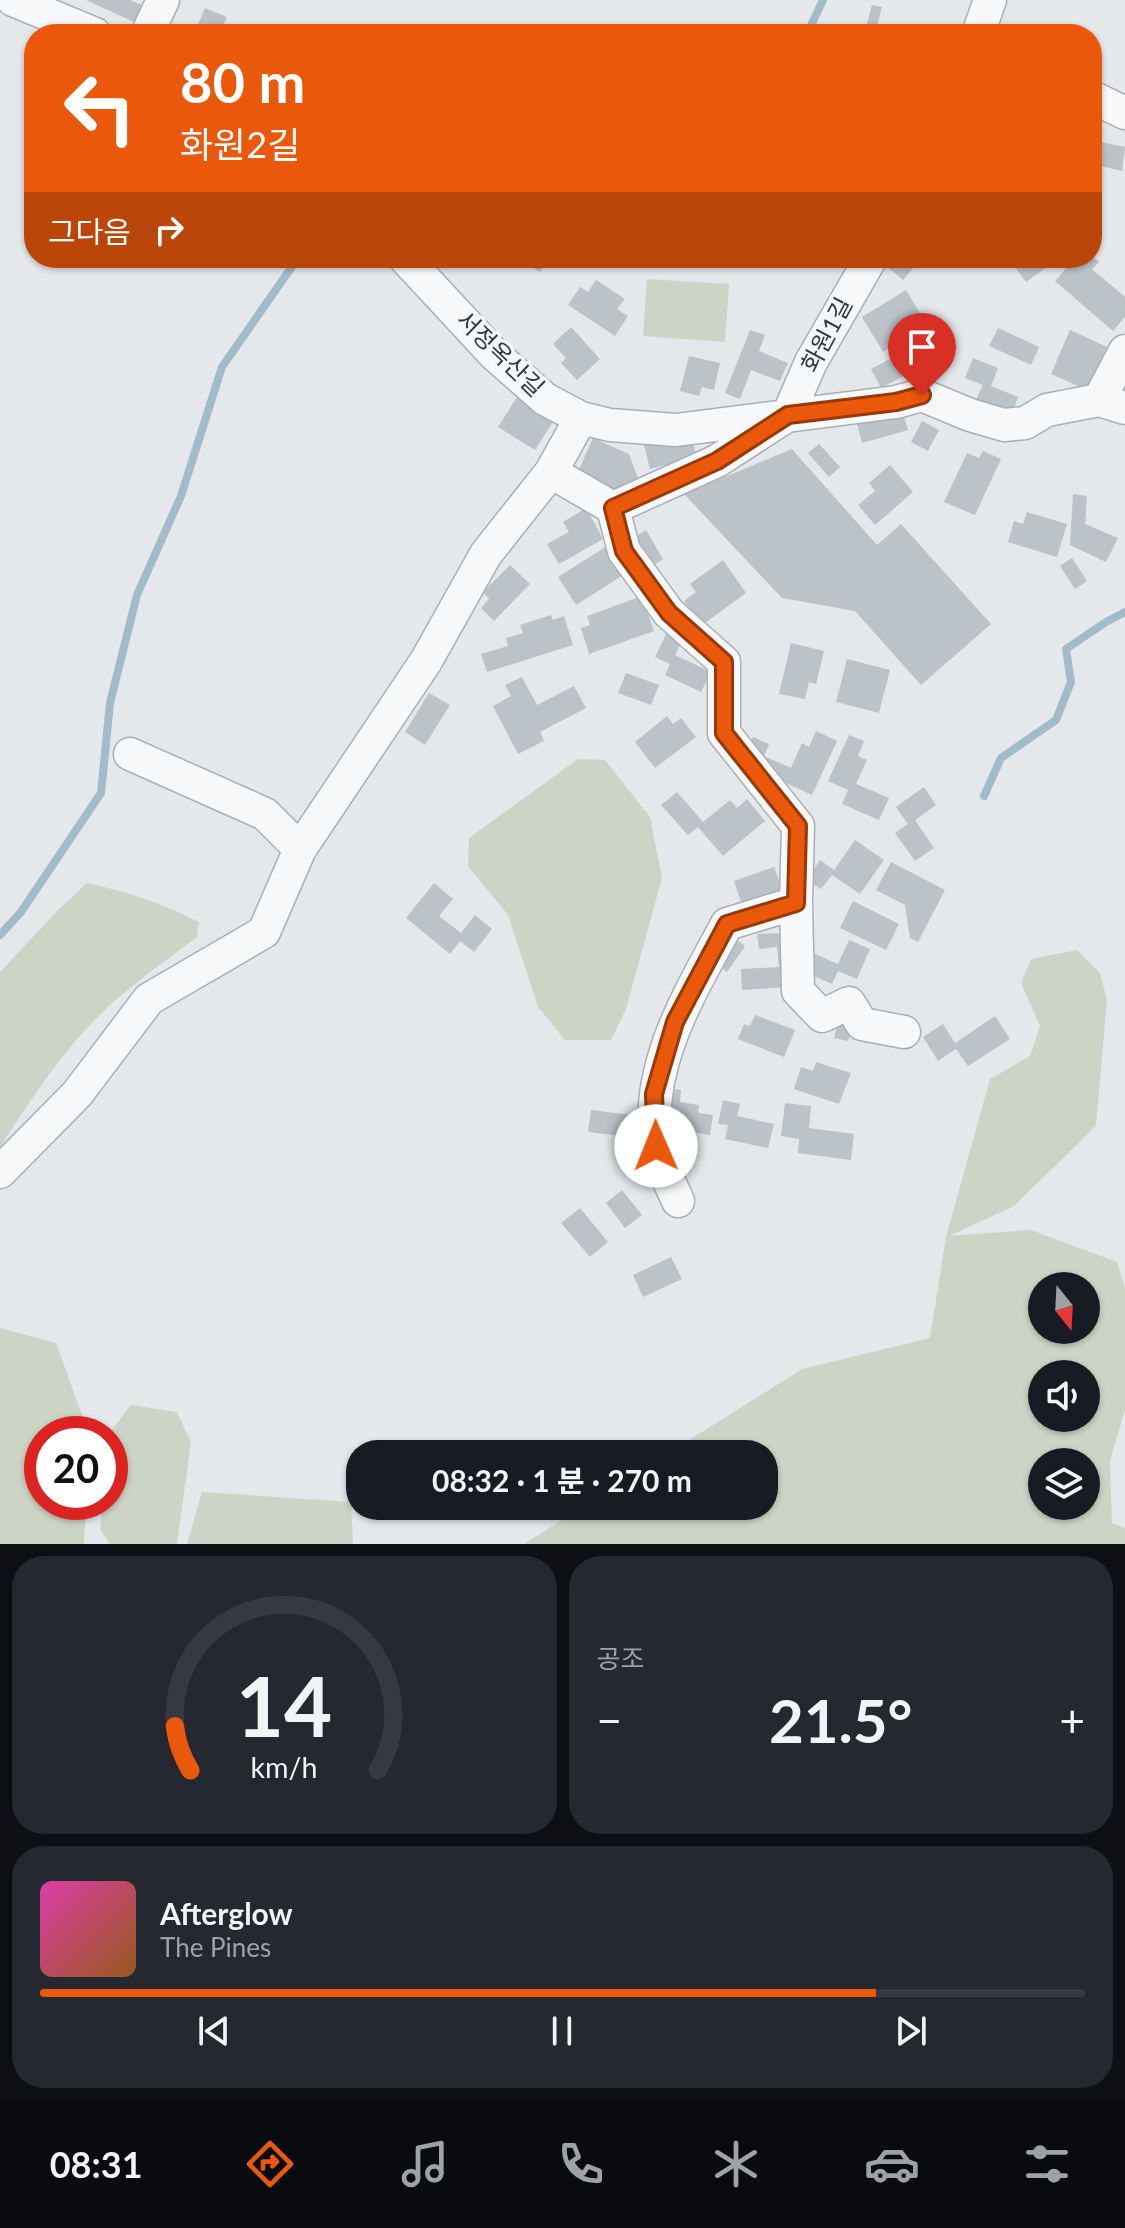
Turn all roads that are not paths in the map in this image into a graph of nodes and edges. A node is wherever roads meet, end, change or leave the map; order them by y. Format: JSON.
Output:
{"nodes":[{"id":1,"x":13,"y":0,"type":"edge"},
{"id":2,"x":163,"y":0,"type":"edge"},
{"id":3,"x":990,"y":0,"type":"edge"},
{"id":4,"x":71,"y":24,"type":"edge"},
{"id":5,"x":152,"y":24,"type":"edge"},
{"id":6,"x":982,"y":24,"type":"edge"},
{"id":7,"x":1102,"y":102,"type":"edge"},
{"id":8,"x":1125,"y":113,"type":"edge"},
{"id":9,"x":414,"y":268,"type":"edge"},
{"id":10,"x":865,"y":268,"type":"edge"},
{"id":11,"x":1125,"y":351,"type":"edge"},
{"id":12,"x":1112,"y":404,"type":"edge"},
{"id":13,"x":788,"y":415,"type":"junction"},
{"id":14,"x":581,"y":418,"type":"junction"},
{"id":15,"x":551,"y":472,"type":"junction"},
{"id":16,"x":613,"y":508,"type":"junction"},
{"id":17,"x":130,"y":754,"type":"dead end"},
{"id":18,"x":300,"y":849,"type":"junction"},
{"id":19,"x":796,"y":903,"type":"junction"},
{"id":20,"x":904,"y":1032,"type":"dead end"},
{"id":21,"x":0,"y":1172,"type":"edge"},
{"id":22,"x":678,"y":1201,"type":"dead end"}],
"edges":[{"from":1,"to":4,"type":"lane"},
{"from":2,"to":5,"type":"lane"},
{"from":3,"to":6,"type":"lane"},
{"from":7,"to":8,"type":"lane"},
{"from":9,"to":14,"type":"lane","name":"서정옥산길"},
{"from":10,"to":13,"type":"lane","name":"화원1길"},
{"from":11,"to":12,"type":"lane"},
{"from":12,"to":13,"type":"lane","name":"서정옥산길"},
{"from":13,"to":14,"type":"lane","name":"서정옥산길"},
{"from":13,"to":16,"type":"lane"},
{"from":14,"to":15,"type":"lane"},
{"from":15,"to":16,"type":"lane"},
{"from":15,"to":18,"type":"lane"},
{"from":16,"to":19,"type":"lane"},
{"from":17,"to":18,"type":"lane"},
{"from":18,"to":21,"type":"lane"},
{"from":19,"to":20,"type":"lane"},
{"from":19,"to":22,"type":"lane"}]}
